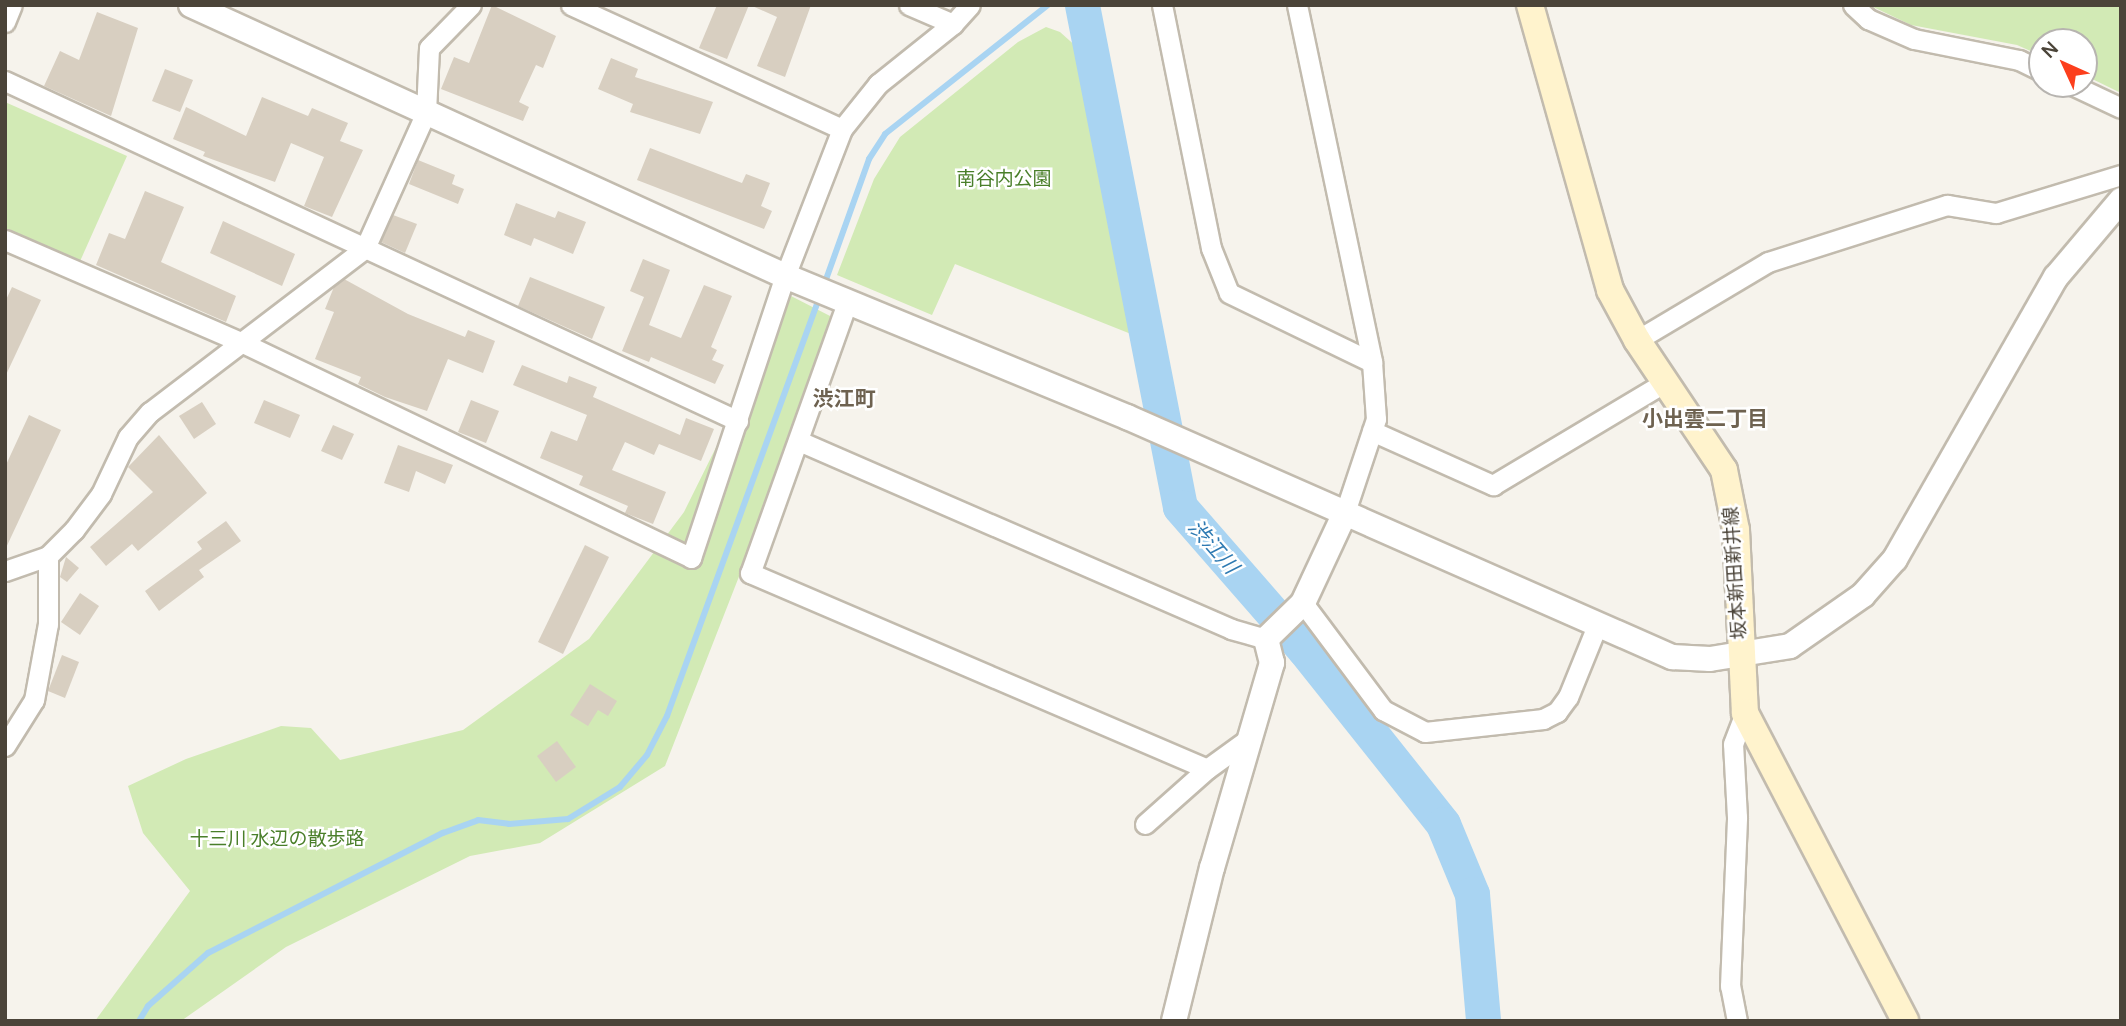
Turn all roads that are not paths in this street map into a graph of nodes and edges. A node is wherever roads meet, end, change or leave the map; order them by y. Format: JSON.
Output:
{"nodes":[{"id":1,"x":12,"y":5,"type":"edge"},
{"id":2,"x":191,"y":5,"type":"edge"},
{"id":3,"x":471,"y":5,"type":"edge"},
{"id":4,"x":571,"y":5,"type":"edge"},
{"id":5,"x":909,"y":5,"type":"edge"},
{"id":6,"x":970,"y":5,"type":"edge"},
{"id":7,"x":1162,"y":5,"type":"edge"},
{"id":8,"x":1297,"y":5,"type":"edge"},
{"id":9,"x":1530,"y":5,"type":"edge"},
{"id":10,"x":1853,"y":5,"type":"edge"},
{"id":11,"x":5,"y":22,"type":"edge"},
{"id":12,"x":953,"y":24,"type":"junction"},
{"id":13,"x":2028,"y":64,"type":"edge"},
{"id":14,"x":5,"y":81,"type":"edge"},
{"id":15,"x":2098,"y":97,"type":"edge"},
{"id":16,"x":2121,"y":108,"type":"edge"},
{"id":17,"x":426,"y":112,"type":"junction"},
{"id":18,"x":842,"y":129,"type":"junction"},
{"id":19,"x":2121,"y":175,"type":"edge"},
{"id":20,"x":2121,"y":200,"type":"edge"},
{"id":21,"x":5,"y":240,"type":"edge"},
{"id":22,"x":365,"y":248,"type":"junction"},
{"id":23,"x":792,"y":279,"type":"junction"},
{"id":24,"x":844,"y":299,"type":"junction"},
{"id":25,"x":1637,"y":340,"type":"junction"},
{"id":26,"x":243,"y":343,"type":"junction"},
{"id":27,"x":1372,"y":362,"type":"junction"},
{"id":28,"x":1665,"y":382,"type":"junction"},
{"id":29,"x":737,"y":421,"type":"junction"},
{"id":30,"x":1372,"y":431,"type":"junction"},
{"id":31,"x":799,"y":441,"type":"junction"},
{"id":32,"x":1343,"y":516,"type":"junction"},
{"id":33,"x":48,"y":556,"type":"junction"},
{"id":34,"x":5,"y":571,"type":"edge"},
{"id":35,"x":1298,"y":610,"type":"junction"},
{"id":36,"x":1598,"y":623,"type":"junction"},
{"id":37,"x":1266,"y":639,"type":"junction"},
{"id":38,"x":1742,"y":655,"type":"junction"},
{"id":39,"x":1745,"y":713,"type":"junction"},
{"id":40,"x":1247,"y":740,"type":"junction"},
{"id":41,"x":5,"y":746,"type":"edge"},
{"id":42,"x":1208,"y":769,"type":"junction"},
{"id":43,"x":1145,"y":824,"type":"dead end"},
{"id":44,"x":1174,"y":1021,"type":"edge"},
{"id":45,"x":1737,"y":1021,"type":"edge"},
{"id":46,"x":1905,"y":1021,"type":"edge"}],
"edges":[{"from":1,"to":11,"type":"street"},
{"from":2,"to":17,"type":"street"},
{"from":3,"to":17,"type":"street"},
{"from":4,"to":18,"type":"street"},
{"from":5,"to":12,"type":"street"},
{"from":6,"to":12,"type":"street"},
{"from":7,"to":27,"type":"street"},
{"from":8,"to":27,"type":"street"},
{"from":9,"to":25,"type":"main road","name":"坂本新田新井線"},
{"from":10,"to":13,"type":"street"},
{"from":12,"to":18,"type":"street"},
{"from":14,"to":22,"type":"street"},
{"from":15,"to":16,"type":"street"},
{"from":17,"to":22,"type":"street"},
{"from":17,"to":23,"type":"street"},
{"from":18,"to":23,"type":"street"},
{"from":19,"to":25,"type":"street"},
{"from":20,"to":38,"type":"street"},
{"from":21,"to":26,"type":"street"},
{"from":22,"to":26,"type":"street"},
{"from":22,"to":29,"type":"street"},
{"from":23,"to":24,"type":"street"},
{"from":23,"to":29,"type":"street"},
{"from":24,"to":31,"type":"street"},
{"from":24,"to":32,"type":"street"},
{"from":25,"to":28,"type":"main road","name":"坂本新田新井線"},
{"from":26,"to":29,"type":"street"},
{"from":26,"to":33,"type":"street"},
{"from":27,"to":30,"type":"street"},
{"from":28,"to":30,"type":"street"},
{"from":28,"to":38,"type":"main road","name":"坂本新田新井線"},
{"from":30,"to":32,"type":"street"},
{"from":31,"to":37,"type":"street"},
{"from":31,"to":42,"type":"street"},
{"from":32,"to":35,"type":"street"},
{"from":32,"to":36,"type":"street"},
{"from":33,"to":34,"type":"street"},
{"from":33,"to":41,"type":"street"},
{"from":35,"to":36,"type":"street"},
{"from":35,"to":37,"type":"street"},
{"from":36,"to":38,"type":"street"},
{"from":37,"to":40,"type":"street"},
{"from":38,"to":39,"type":"main road","name":"坂本新田新井線"},
{"from":39,"to":45,"type":"street"},
{"from":39,"to":46,"type":"main road","name":"坂本新田新井線"},
{"from":40,"to":42,"type":"street"},
{"from":40,"to":44,"type":"street"},
{"from":42,"to":43,"type":"street"}]}
